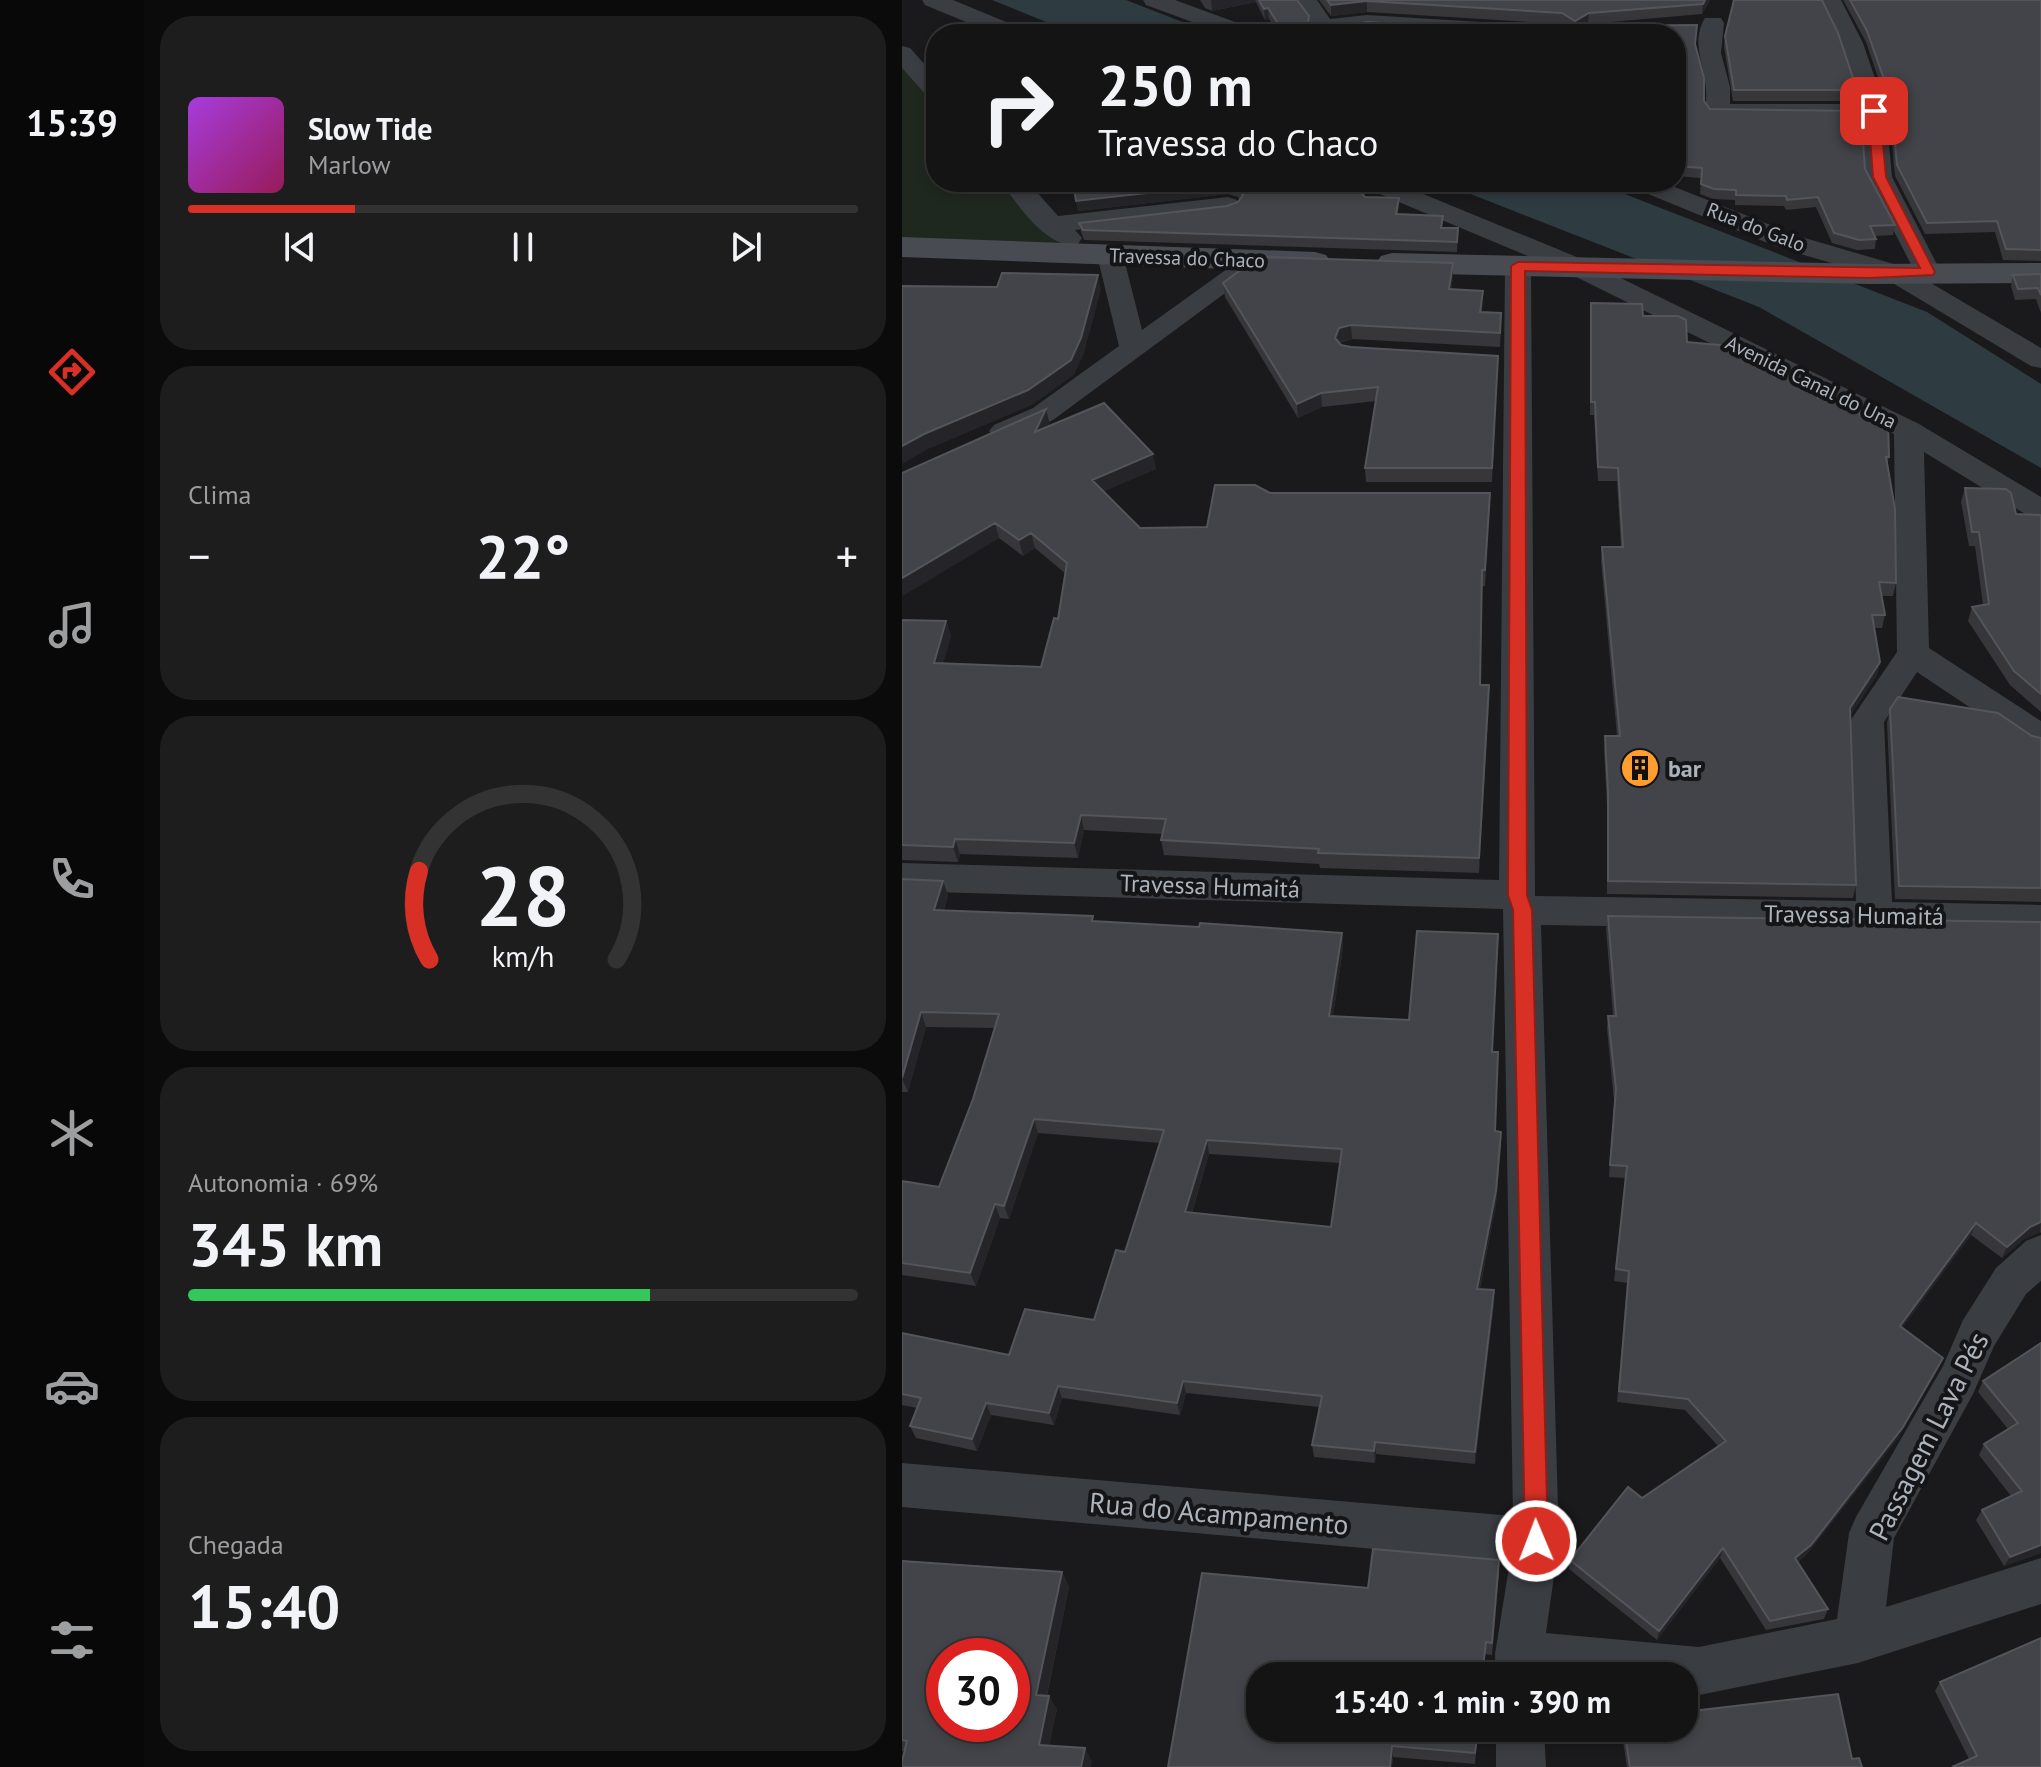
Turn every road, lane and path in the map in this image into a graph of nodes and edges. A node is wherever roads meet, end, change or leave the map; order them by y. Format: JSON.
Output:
{"nodes":[{"id":1,"x":933,"y":0,"type":"edge"},
{"id":2,"x":1154,"y":0,"type":"edge"},
{"id":3,"x":1305,"y":0,"type":"edge"},
{"id":4,"x":1858,"y":0,"type":"edge"},
{"id":5,"x":1831,"y":1,"type":"edge"},
{"id":6,"x":1503,"y":3,"type":"edge"},
{"id":7,"x":1718,"y":11,"type":"edge"},
{"id":8,"x":991,"y":24,"type":"edge"},
{"id":9,"x":1219,"y":24,"type":"edge"},
{"id":10,"x":1320,"y":24,"type":"edge"},
{"id":11,"x":1356,"y":24,"type":"edge"},
{"id":12,"x":1397,"y":24,"type":"edge"},
{"id":13,"x":1504,"y":24,"type":"edge"},
{"id":14,"x":1687,"y":25,"type":"edge"},
{"id":15,"x":902,"y":53,"type":"edge"},
{"id":16,"x":926,"y":81,"type":"edge"},
{"id":17,"x":1874,"y":111,"type":"junction"},
{"id":18,"x":1023,"y":192,"type":"edge"},
{"id":19,"x":1396,"y":192,"type":"edge"},
{"id":20,"x":1665,"y":192,"type":"edge"},
{"id":21,"x":1228,"y":205,"type":"edge"},
{"id":22,"x":1051,"y":225,"type":"junction"},
{"id":23,"x":902,"y":247,"type":"edge"},
{"id":24,"x":1098,"y":254,"type":"junction"},
{"id":25,"x":1257,"y":260,"type":"junction"},
{"id":26,"x":1518,"y":266,"type":"junction"},
{"id":27,"x":1575,"y":266,"type":"junction"},
{"id":28,"x":1928,"y":272,"type":"junction"},
{"id":29,"x":1883,"y":273,"type":"junction"},
{"id":30,"x":2041,"y":273,"type":"edge"},
{"id":31,"x":1133,"y":348,"type":"junction"},
{"id":32,"x":2041,"y":360,"type":"edge"},
{"id":33,"x":1909,"y":430,"type":"junction"},
{"id":34,"x":978,"y":442,"type":"edge"},
{"id":35,"x":2041,"y":510,"type":"edge"},
{"id":36,"x":1913,"y":653,"type":"junction"},
{"id":37,"x":2041,"y":738,"type":"edge"},
{"id":38,"x":902,"y":877,"type":"edge"},
{"id":39,"x":1520,"y":903,"type":"junction"},
{"id":40,"x":1875,"y":915,"type":"junction"},
{"id":41,"x":2041,"y":919,"type":"edge"},
{"id":42,"x":2041,"y":1254,"type":"edge"},
{"id":43,"x":902,"y":1485,"type":"edge"},
{"id":44,"x":1536,"y":1541,"type":"junction"},
{"id":45,"x":2041,"y":1581,"type":"edge"},
{"id":46,"x":1858,"y":1639,"type":"junction"},
{"id":47,"x":1520,"y":1662,"type":"edge"},
{"id":48,"x":1698,"y":1671,"type":"edge"},
{"id":49,"x":1520,"y":1742,"type":"edge"},
{"id":50,"x":1521,"y":1767,"type":"edge"}],
"edges":[{"from":1,"to":8,"type":"street"},
{"from":2,"to":9,"type":"street"},
{"from":3,"to":10,"type":"street"},
{"from":4,"to":5,"type":"street"},
{"from":5,"to":17,"type":"street"},
{"from":6,"to":13,"type":"street"},
{"from":7,"to":14,"type":"street"},
{"from":7,"to":17,"type":"street"},
{"from":11,"to":12,"type":"street"},
{"from":15,"to":16,"type":"street"},
{"from":17,"to":28,"type":"street"},
{"from":18,"to":22,"type":"street"},
{"from":19,"to":27,"type":"street"},
{"from":20,"to":29,"type":"street","name":"Rua do Galo"},
{"from":21,"to":22,"type":"street"},
{"from":22,"to":24,"type":"street"},
{"from":23,"to":24,"type":"street","name":"Travessa do Chaco"},
{"from":24,"to":25,"type":"street","name":"Travessa do Chaco"},
{"from":24,"to":31,"type":"street"},
{"from":25,"to":26,"type":"street","name":"Travessa do Chaco"},
{"from":25,"to":31,"type":"street"},
{"from":26,"to":27,"type":"street","name":"Travessa do Chaco"},
{"from":26,"to":39,"type":"street"},
{"from":27,"to":29,"type":"street","name":"Travessa do Chaco"},
{"from":27,"to":33,"type":"street","name":"Avenida Canal do Una"},
{"from":28,"to":29,"type":"street","name":"Travessa do Chaco"},
{"from":28,"to":30,"type":"street","name":"Travessa do Chaco"},
{"from":29,"to":32,"type":"street","name":"Rua do Galo"},
{"from":31,"to":34,"type":"street"},
{"from":33,"to":35,"type":"street","name":"Avenida Canal do Una"},
{"from":33,"to":36,"type":"street"},
{"from":36,"to":37,"type":"street"},
{"from":36,"to":40,"type":"street"},
{"from":38,"to":39,"type":"street","name":"Travessa Humaitá"},
{"from":39,"to":40,"type":"street","name":"Travessa Humaitá"},
{"from":39,"to":44,"type":"street"},
{"from":40,"to":41,"type":"street","name":"Travessa Humaitá"},
{"from":42,"to":46,"type":"street","name":"Passagem Lava Pés"},
{"from":43,"to":44,"type":"street","name":"Rua do Acampamento"},
{"from":44,"to":47,"type":"street"},
{"from":45,"to":46,"type":"street"},
{"from":46,"to":48,"type":"street"},
{"from":49,"to":50,"type":"street"}]}
